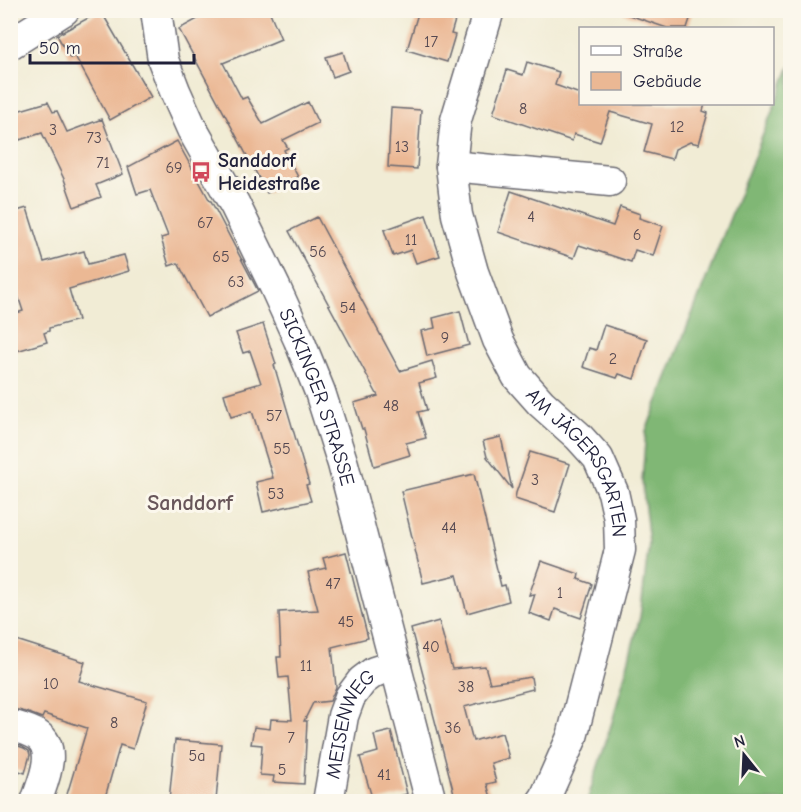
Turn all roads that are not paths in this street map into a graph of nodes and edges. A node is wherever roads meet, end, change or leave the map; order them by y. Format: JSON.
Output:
{"nodes":[{"id":1,"x":64,"y":10,"type":"edge"},
{"id":2,"x":156,"y":10,"type":"edge"},
{"id":3,"x":489,"y":10,"type":"edge"},
{"id":4,"x":10,"y":44,"type":"edge"},
{"id":5,"x":451,"y":166,"type":"junction"},
{"id":6,"x":610,"y":181,"type":"dead end"},
{"id":7,"x":396,"y":665,"type":"junction"},
{"id":8,"x":10,"y":725,"type":"edge"},
{"id":9,"x":36,"y":801,"type":"edge"},
{"id":10,"x":328,"y":801,"type":"edge"},
{"id":11,"x":431,"y":801,"type":"edge"},
{"id":12,"x":542,"y":801,"type":"edge"}],
"edges":[{"from":1,"to":4,"type":"street"},
{"from":2,"to":7,"type":"street","name":"SICKINGER STRASSE"},
{"from":3,"to":5,"type":"street","name":"AM JÄGERSGARTEN"},
{"from":5,"to":6,"type":"street"},
{"from":5,"to":12,"type":"street","name":"AM JÄGERSGARTEN"},
{"from":7,"to":10,"type":"street","name":"MEISENWEG"},
{"from":7,"to":11,"type":"street","name":"SICKINGER STRASSE"},
{"from":8,"to":9,"type":"street"}]}
